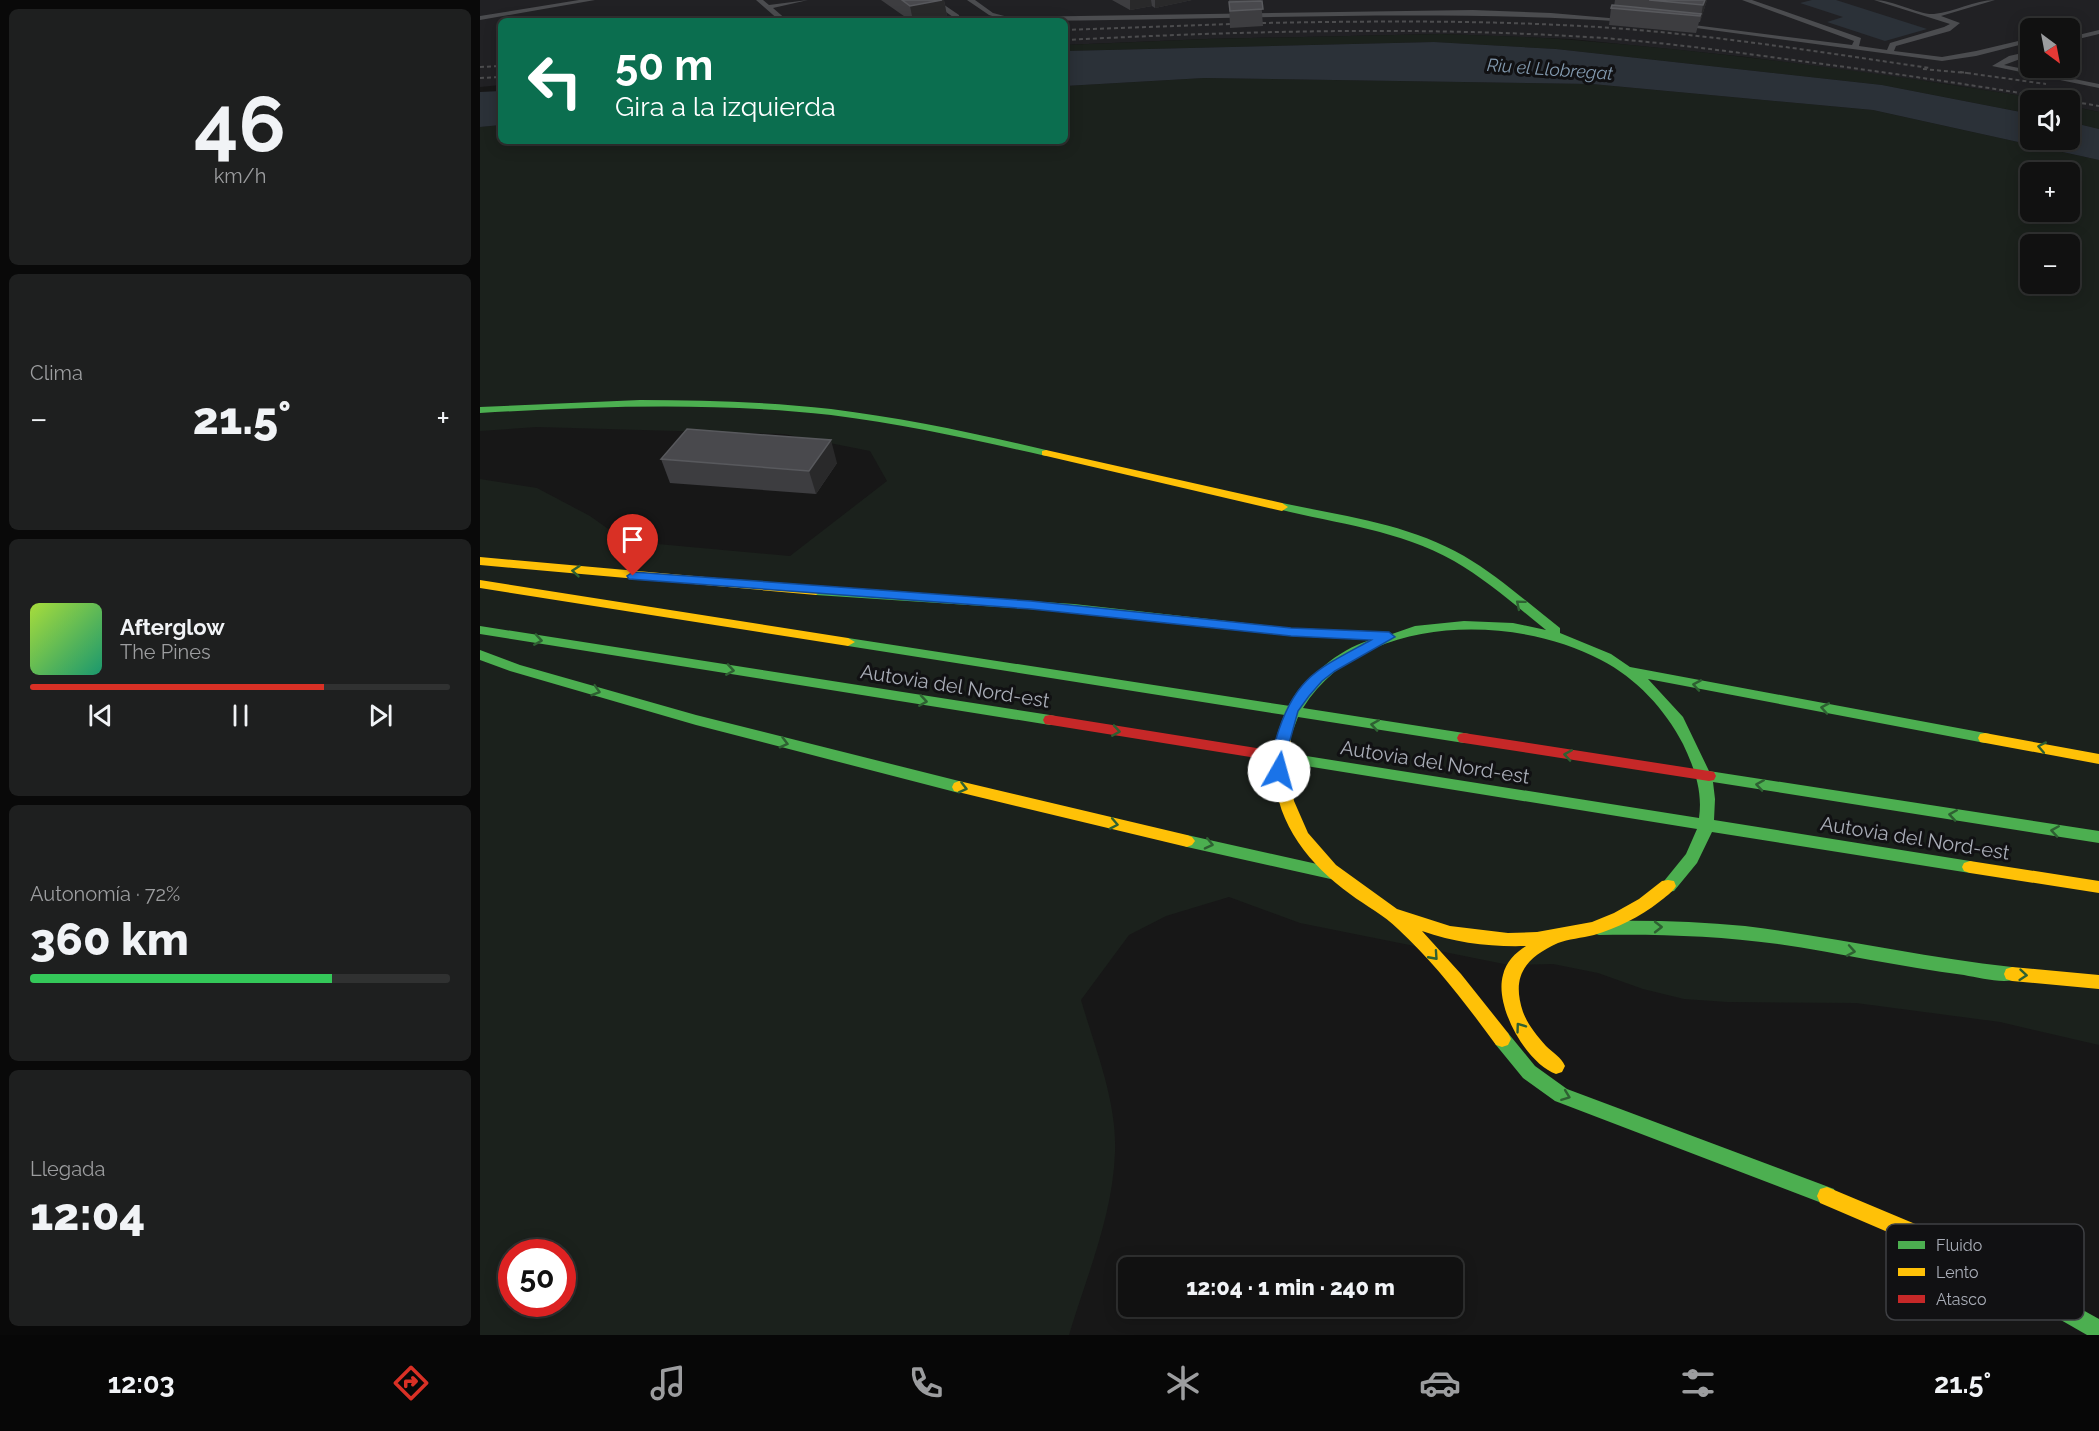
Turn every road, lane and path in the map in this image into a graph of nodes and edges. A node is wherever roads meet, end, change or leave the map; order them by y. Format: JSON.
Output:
{"nodes":[{"id":1,"x":592,"y":0,"type":"edge"},
{"id":2,"x":759,"y":0,"type":"edge"},
{"id":3,"x":805,"y":0,"type":"edge"},
{"id":4,"x":932,"y":0,"type":"edge"},
{"id":5,"x":970,"y":0,"type":"edge"},
{"id":6,"x":1745,"y":0,"type":"edge"},
{"id":7,"x":1877,"y":0,"type":"edge"},
{"id":8,"x":1992,"y":0,"type":"edge"},
{"id":9,"x":768,"y":7,"type":"junction"},
{"id":10,"x":1932,"y":17,"type":"junction"},
{"id":11,"x":480,"y":18,"type":"edge"},
{"id":12,"x":781,"y":18,"type":"edge"},
{"id":13,"x":957,"y":18,"type":"edge"},
{"id":14,"x":1005,"y":18,"type":"edge"},
{"id":15,"x":1062,"y":18,"type":"edge"},
{"id":16,"x":1639,"y":21,"type":"edge"},
{"id":17,"x":1672,"y":25,"type":"edge"},
{"id":18,"x":2099,"y":32,"type":"edge"},
{"id":19,"x":2080,"y":37,"type":"edge"},
{"id":20,"x":2020,"y":42,"type":"edge"},
{"id":21,"x":2088,"y":44,"type":"dead end"},
{"id":22,"x":2080,"y":45,"type":"edge"},
{"id":23,"x":1856,"y":47,"type":"junction"},
{"id":24,"x":1889,"y":52,"type":"junction"},
{"id":25,"x":2020,"y":56,"type":"edge"},
{"id":26,"x":2020,"y":71,"type":"edge"},
{"id":27,"x":2058,"y":78,"type":"edge"},
{"id":28,"x":2099,"y":86,"type":"edge"},
{"id":29,"x":480,"y":410,"type":"edge"},
{"id":30,"x":480,"y":561,"type":"edge"},
{"id":31,"x":1473,"y":567,"type":"junction"},
{"id":32,"x":480,"y":584,"type":"edge"},
{"id":33,"x":1479,"y":584,"type":"dead end"},
{"id":34,"x":1464,"y":613,"type":"dead end"},
{"id":35,"x":1454,"y":624,"type":"junction"},
{"id":36,"x":480,"y":630,"type":"edge"},
{"id":37,"x":1389,"y":637,"type":"junction"},
{"id":38,"x":1567,"y":639,"type":"junction"},
{"id":39,"x":480,"y":655,"type":"edge"},
{"id":40,"x":1630,"y":671,"type":"junction"},
{"id":41,"x":2099,"y":759,"type":"edge"},
{"id":42,"x":2099,"y":837,"type":"edge"},
{"id":43,"x":1335,"y":874,"type":"junction"},
{"id":44,"x":2099,"y":887,"type":"edge"},
{"id":45,"x":1393,"y":914,"type":"junction"},
{"id":46,"x":1599,"y":928,"type":"junction"},
{"id":47,"x":1553,"y":938,"type":"junction"},
{"id":48,"x":2099,"y":982,"type":"edge"},
{"id":49,"x":1563,"y":1071,"type":"dead end"},
{"id":50,"x":1579,"y":1085,"type":"dead end"},
{"id":51,"x":1606,"y":1112,"type":"junction"},
{"id":52,"x":1893,"y":1224,"type":"edge"},
{"id":53,"x":2081,"y":1320,"type":"edge"},
{"id":54,"x":2099,"y":1330,"type":"edge"}],
"edges":[{"from":1,"to":11,"type":"lane"},
{"from":2,"to":9,"type":"lane"},
{"from":3,"to":9,"type":"lane"},
{"from":4,"to":13,"type":"lane"},
{"from":5,"to":14,"type":"lane"},
{"from":6,"to":23,"type":"lane"},
{"from":7,"to":10,"type":"lane"},
{"from":8,"to":10,"type":"lane"},
{"from":9,"to":12,"type":"lane"},
{"from":10,"to":24,"type":"lane"},
{"from":15,"to":16,"type":"lane"},
{"from":17,"to":23,"type":"lane"},
{"from":18,"to":19,"type":"lane"},
{"from":20,"to":24,"type":"lane"},
{"from":21,"to":22,"type":"lane"},
{"from":23,"to":24,"type":"lane"},
{"from":25,"to":26,"type":"lane"},
{"from":27,"to":28,"type":"lane"},
{"from":29,"to":31,"type":"main road"},
{"from":37,"to":30,"type":"main road","one_way":true},
{"from":31,"to":33,"type":"main road"},
{"from":38,"to":31,"type":"main road","one_way":true},
{"from":42,"to":32,"type":"main road","name":"Autovia del Nord-est","one_way":true},
{"from":34,"to":35,"type":"main road"},
{"from":35,"to":37,"type":"main road"},
{"from":35,"to":38,"type":"main road"},
{"from":36,"to":44,"type":"main road","name":"Autovia del Nord-est","one_way":true},
{"from":37,"to":43,"type":"main road"},
{"from":38,"to":40,"type":"main road"},
{"from":39,"to":43,"type":"main road","one_way":true},
{"from":41,"to":40,"type":"main road","one_way":true},
{"from":40,"to":46,"type":"main road"},
{"from":43,"to":45,"type":"main road"},
{"from":45,"to":47,"type":"main road"},
{"from":45,"to":51,"type":"main road","one_way":true},
{"from":46,"to":47,"type":"main road"},
{"from":46,"to":48,"type":"main road","one_way":true},
{"from":49,"to":47,"type":"main road","one_way":true},
{"from":50,"to":51,"type":"main road"},
{"from":51,"to":52,"type":"main road"},
{"from":53,"to":54,"type":"main road"}]}
